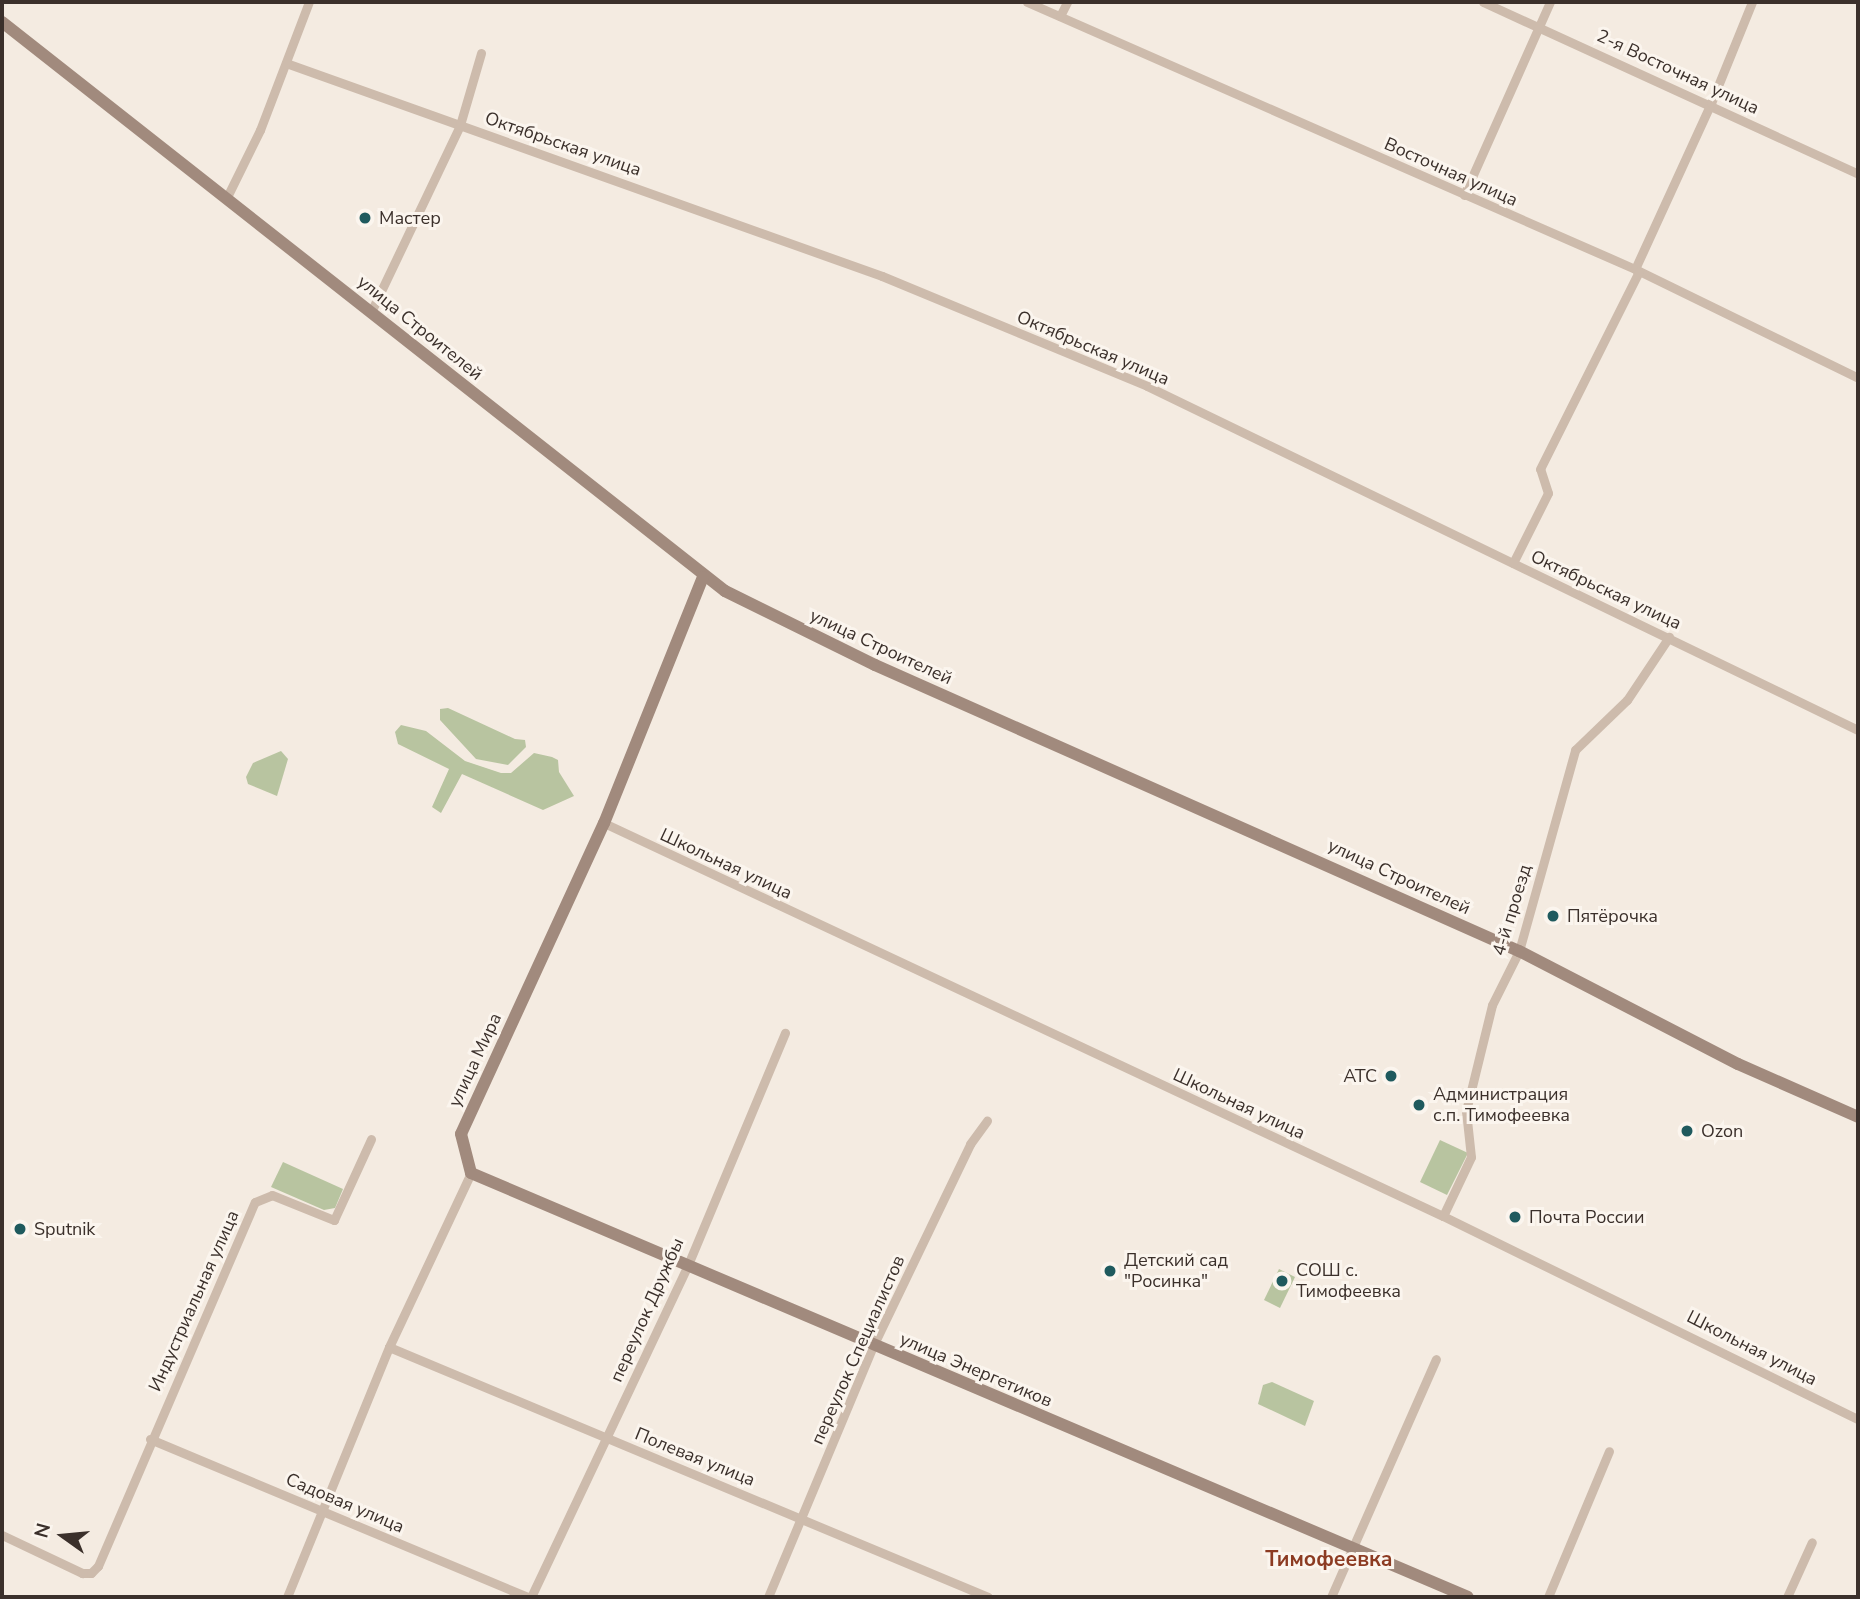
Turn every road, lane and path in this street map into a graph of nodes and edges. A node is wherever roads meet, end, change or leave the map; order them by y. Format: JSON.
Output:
{"nodes":[{"id":1,"x":309,"y":2,"type":"edge"},
{"id":2,"x":1027,"y":2,"type":"edge"},
{"id":3,"x":1066,"y":2,"type":"edge"},
{"id":4,"x":1483,"y":2,"type":"edge"},
{"id":5,"x":1550,"y":2,"type":"edge"},
{"id":6,"x":1752,"y":2,"type":"edge"},
{"id":7,"x":1060,"y":16,"type":"junction"},
{"id":8,"x":2,"y":22,"type":"edge"},
{"id":9,"x":1539,"y":26,"type":"junction"},
{"id":10,"x":481,"y":53,"type":"dead end"},
{"id":11,"x":286,"y":63,"type":"junction"},
{"id":12,"x":1711,"y":103,"type":"junction"},
{"id":13,"x":460,"y":125,"type":"junction"},
{"id":14,"x":1858,"y":174,"type":"edge"},
{"id":15,"x":1464,"y":195,"type":"junction"},
{"id":16,"x":227,"y":197,"type":"junction"},
{"id":17,"x":1637,"y":270,"type":"junction"},
{"id":18,"x":371,"y":312,"type":"junction"},
{"id":19,"x":1858,"y":378,"type":"edge"},
{"id":20,"x":1513,"y":563,"type":"junction"},
{"id":21,"x":703,"y":577,"type":"junction"},
{"id":22,"x":1669,"y":637,"type":"junction"},
{"id":23,"x":1858,"y":730,"type":"edge"},
{"id":24,"x":604,"y":823,"type":"junction"},
{"id":25,"x":1519,"y":951,"type":"junction"},
{"id":26,"x":785,"y":1033,"type":"dead end"},
{"id":27,"x":1858,"y":1117,"type":"edge"},
{"id":28,"x":987,"y":1121,"type":"dead end"},
{"id":29,"x":371,"y":1139,"type":"dead end"},
{"id":30,"x":471,"y":1173,"type":"junction"},
{"id":31,"x":1443,"y":1216,"type":"junction"},
{"id":32,"x":687,"y":1267,"type":"junction"},
{"id":33,"x":873,"y":1346,"type":"junction"},
{"id":34,"x":389,"y":1347,"type":"junction"},
{"id":35,"x":1436,"y":1359,"type":"dead end"},
{"id":36,"x":1858,"y":1419,"type":"edge"},
{"id":37,"x":607,"y":1438,"type":"junction"},
{"id":38,"x":150,"y":1439,"type":"junction"},
{"id":39,"x":1609,"y":1451,"type":"dead end"},
{"id":40,"x":321,"y":1510,"type":"junction"},
{"id":41,"x":803,"y":1519,"type":"junction"},
{"id":42,"x":2,"y":1535,"type":"edge"},
{"id":43,"x":1812,"y":1542,"type":"dead end"},
{"id":44,"x":1353,"y":1548,"type":"junction"},
{"id":45,"x":287,"y":1597,"type":"edge"},
{"id":46,"x":529,"y":1597,"type":"edge"},
{"id":47,"x":768,"y":1597,"type":"edge"},
{"id":48,"x":988,"y":1597,"type":"edge"},
{"id":49,"x":1331,"y":1597,"type":"edge"},
{"id":50,"x":1468,"y":1597,"type":"edge"},
{"id":51,"x":1548,"y":1597,"type":"edge"},
{"id":52,"x":1787,"y":1597,"type":"edge"}],
"edges":[{"from":1,"to":11,"type":"street"},
{"from":2,"to":7,"type":"street","name":"Восточная улица"},
{"from":3,"to":7,"type":"street"},
{"from":4,"to":9,"type":"street","name":"2-я Восточная улица"},
{"from":5,"to":9,"type":"street"},
{"from":6,"to":12,"type":"street"},
{"from":7,"to":15,"type":"street","name":"Восточная улица"},
{"from":8,"to":16,"type":"main road","name":"улица Строителей"},
{"from":9,"to":12,"type":"street","name":"2-я Восточная улица"},
{"from":9,"to":15,"type":"street"},
{"from":10,"to":13,"type":"street"},
{"from":11,"to":13,"type":"street","name":"Октябрьская улица"},
{"from":11,"to":16,"type":"street"},
{"from":12,"to":14,"type":"street","name":"2-я Восточная улица"},
{"from":12,"to":17,"type":"street"},
{"from":13,"to":18,"type":"street"},
{"from":13,"to":20,"type":"street","name":"Октябрьская улица"},
{"from":15,"to":17,"type":"street","name":"Восточная улица"},
{"from":16,"to":18,"type":"main road","name":"улица Строителей"},
{"from":17,"to":19,"type":"street","name":"Восточная улица"},
{"from":17,"to":20,"type":"street"},
{"from":18,"to":21,"type":"main road","name":"улица Строителей"},
{"from":20,"to":22,"type":"street","name":"Октябрьская улица"},
{"from":21,"to":24,"type":"main road","name":"улица Мира"},
{"from":21,"to":25,"type":"main road","name":"улица Строителей"},
{"from":22,"to":23,"type":"street","name":"Октябрьская улица"},
{"from":22,"to":25,"type":"street","name":"4-й проезд"},
{"from":24,"to":30,"type":"main road","name":"улица Мира"},
{"from":24,"to":31,"type":"street","name":"Школьная улица"},
{"from":25,"to":27,"type":"main road","name":"улица Строителей"},
{"from":25,"to":31,"type":"street","name":"4-й проезд"},
{"from":26,"to":32,"type":"street","name":"переулок Дружбы"},
{"from":28,"to":33,"type":"street","name":"переулок Специалистов"},
{"from":29,"to":38,"type":"street","name":"Индустриальная улица"},
{"from":30,"to":32,"type":"main road","name":"улица Энергетиков"},
{"from":30,"to":34,"type":"street"},
{"from":31,"to":36,"type":"street","name":"Школьная улица"},
{"from":32,"to":33,"type":"main road","name":"улица Энергетиков"},
{"from":32,"to":37,"type":"street","name":"переулок Дружбы"},
{"from":33,"to":41,"type":"street","name":"переулок Специалистов"},
{"from":33,"to":44,"type":"main road","name":"улица Энергетиков"},
{"from":34,"to":37,"type":"street","name":"Полевая улица"},
{"from":34,"to":40,"type":"street"},
{"from":35,"to":44,"type":"street"},
{"from":37,"to":41,"type":"street","name":"Полевая улица"},
{"from":37,"to":46,"type":"street","name":"переулок Дружбы"},
{"from":38,"to":40,"type":"street","name":"Садовая улица"},
{"from":38,"to":42,"type":"street","name":"Индустриальная улица"},
{"from":39,"to":51,"type":"street"},
{"from":40,"to":45,"type":"street"},
{"from":40,"to":46,"type":"street","name":"Садовая улица"},
{"from":41,"to":47,"type":"street","name":"переулок Специалистов"},
{"from":41,"to":48,"type":"street","name":"Полевая улица"},
{"from":43,"to":52,"type":"street"},
{"from":44,"to":49,"type":"street"},
{"from":44,"to":50,"type":"main road","name":"улица Энергетиков"}]}
